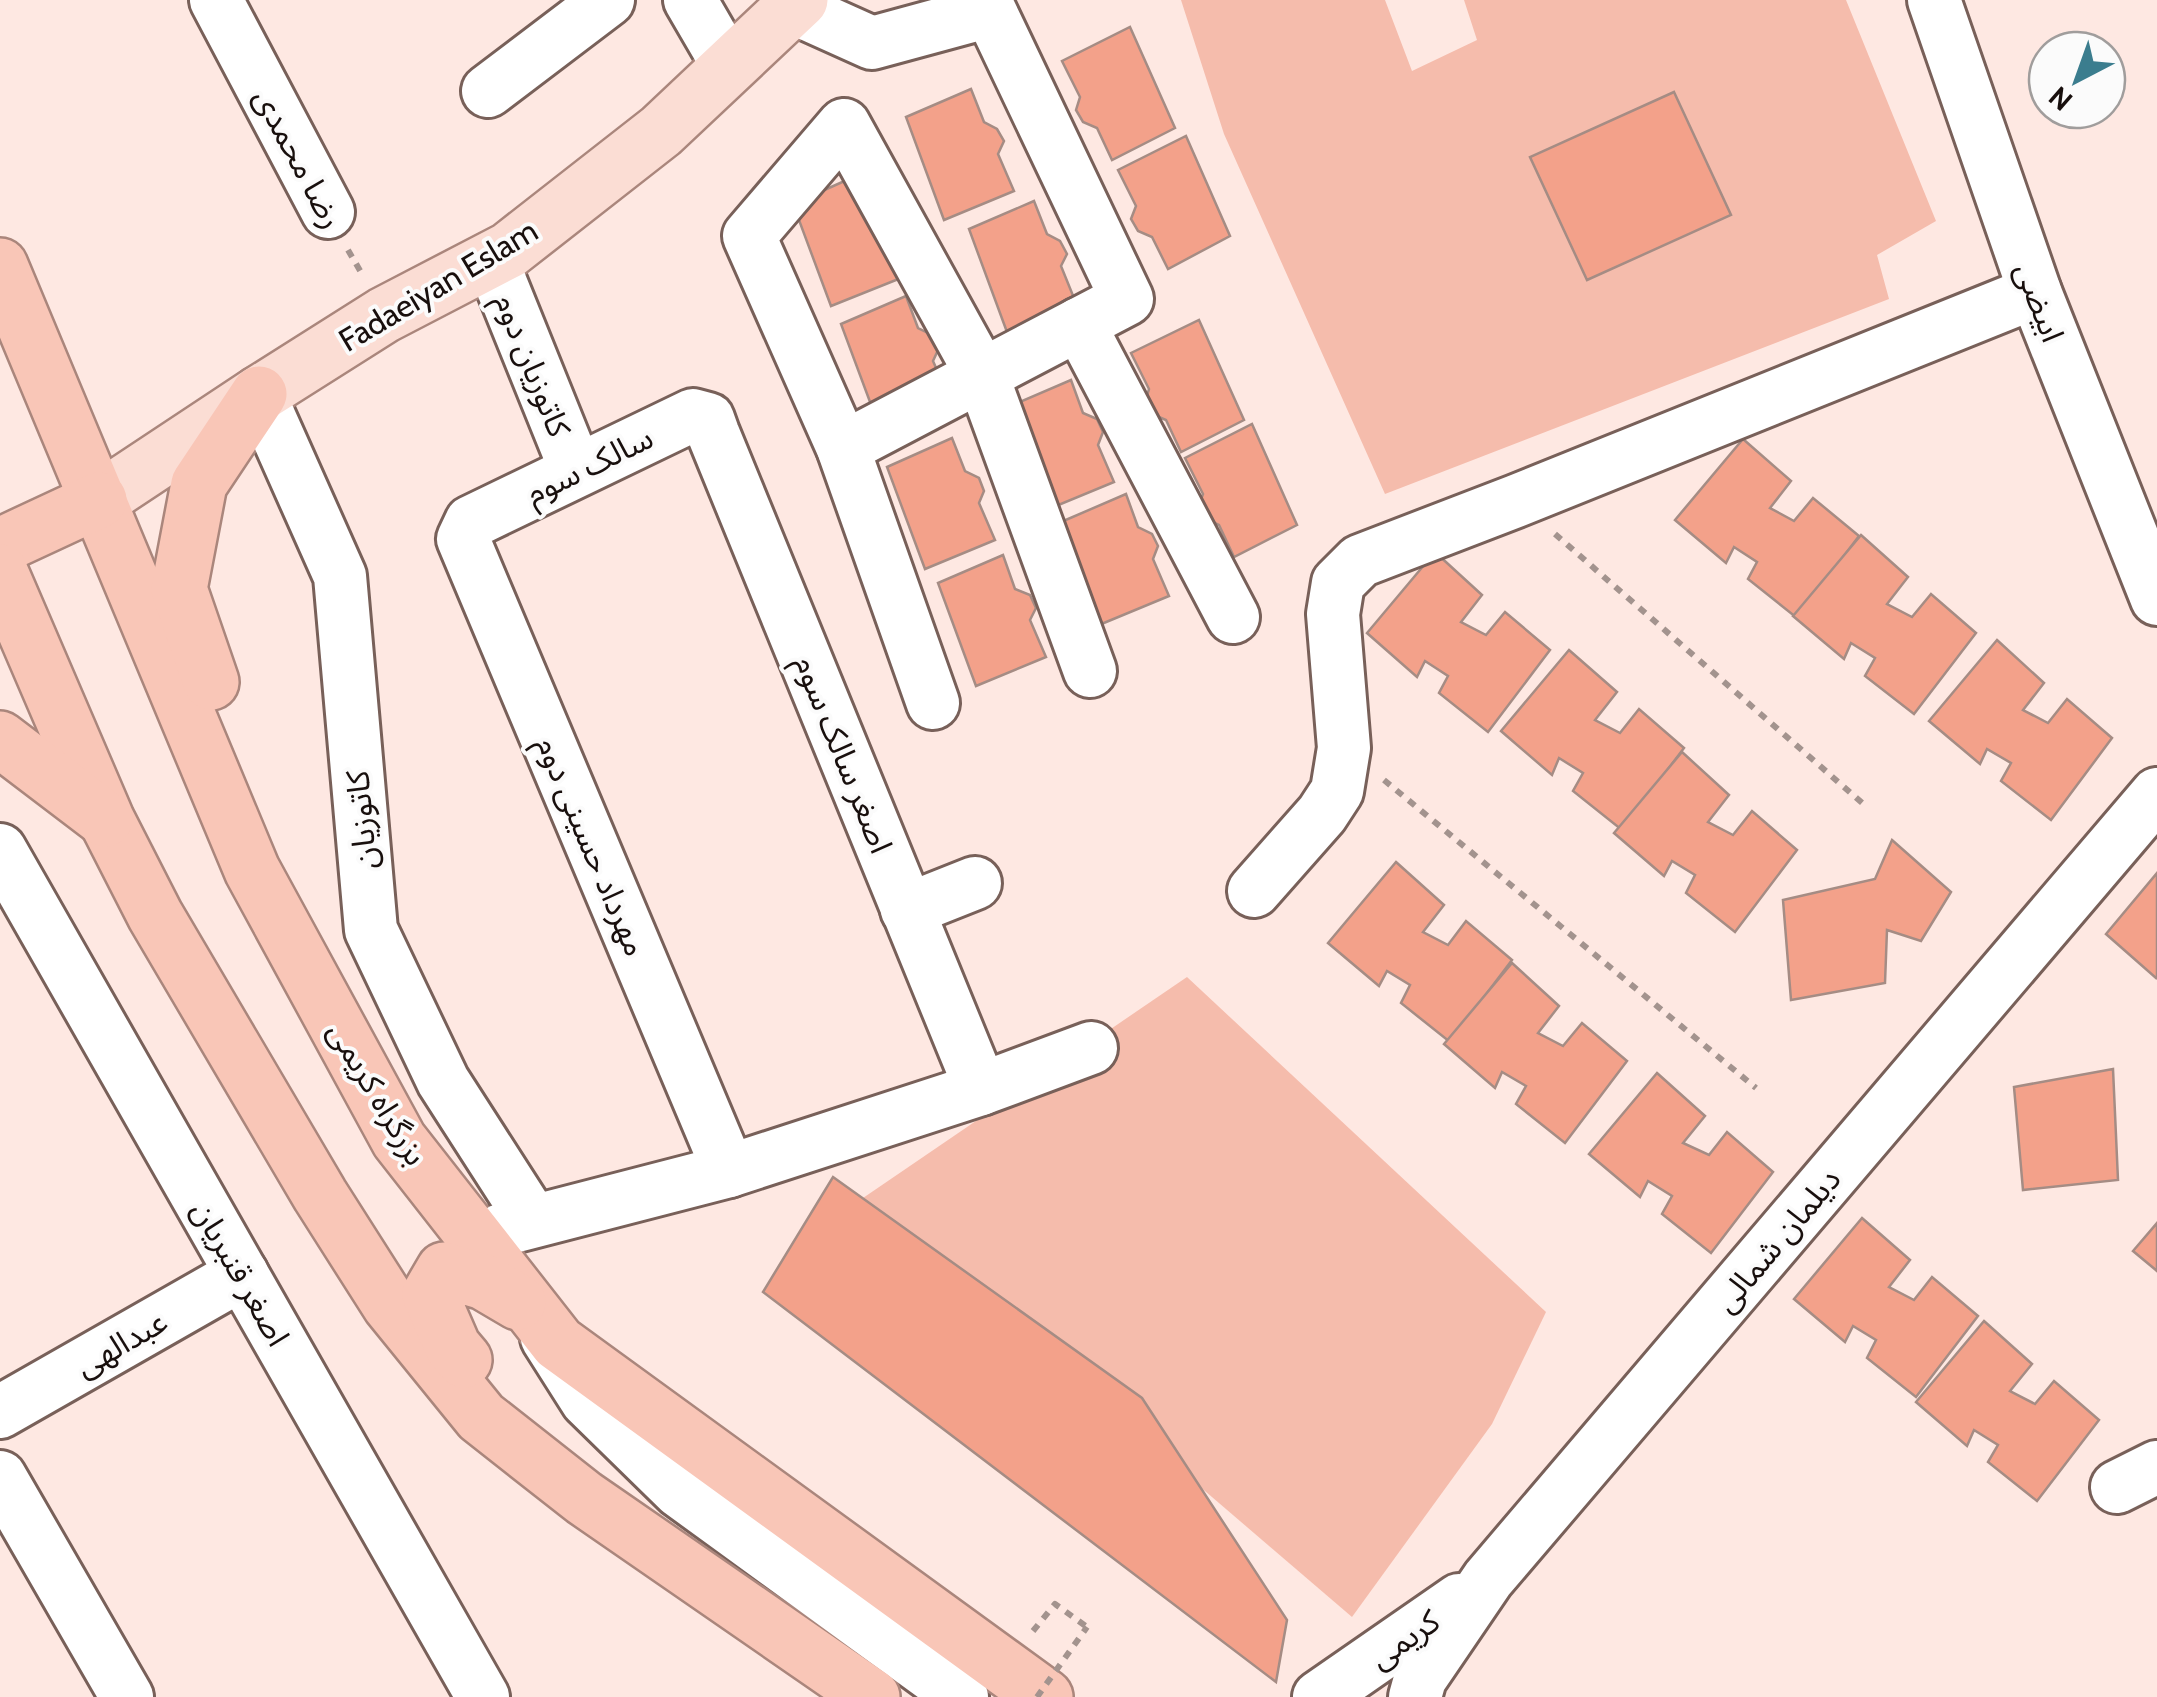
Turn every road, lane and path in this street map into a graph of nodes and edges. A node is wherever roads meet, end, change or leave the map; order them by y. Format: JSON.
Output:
{"nodes":[{"id":1,"x":216,"y":0,"type":"edge"},
{"id":2,"x":608,"y":0,"type":"edge"},
{"id":3,"x":690,"y":0,"type":"edge"},
{"id":4,"x":1934,"y":0,"type":"edge"},
{"id":5,"x":796,"y":4,"type":"edge"},
{"id":6,"x":729,"y":67,"type":"junction"},
{"id":7,"x":488,"y":91,"type":"dead end"},
{"id":8,"x":328,"y":212,"type":"joint"},
{"id":9,"x":491,"y":259,"type":"junction"},
{"id":10,"x":0,"y":266,"type":"edge"},
{"id":11,"x":2035,"y":292,"type":"junction"},
{"id":12,"x":384,"y":314,"type":"junction"},
{"id":13,"x":1079,"y":324,"type":"junction"},
{"id":14,"x":982,"y":375,"type":"junction"},
{"id":15,"x":259,"y":394,"type":"junction"},
{"id":16,"x":708,"y":420,"type":"joint"},
{"id":17,"x":843,"y":448,"type":"junction"},
{"id":18,"x":576,"y":470,"type":"junction"},
{"id":19,"x":100,"y":500,"type":"junction"},
{"id":20,"x":1516,"y":500,"type":"junction"},
{"id":21,"x":471,"y":522,"type":"joint"},
{"id":22,"x":0,"y":546,"type":"edge"},
{"id":23,"x":0,"y":572,"type":"edge"},
{"id":24,"x":2157,"y":599,"type":"edge"},
{"id":25,"x":1233,"y":617,"type":"dead end"},
{"id":26,"x":1090,"y":671,"type":"dead end"},
{"id":27,"x":934,"y":703,"type":"dead end"},
{"id":28,"x":0,"y":739,"type":"edge"},
{"id":29,"x":1344,"y":748,"type":"junction"},
{"id":30,"x":2157,"y":794,"type":"edge"},
{"id":31,"x":1868,"y":808,"type":"dead end"},
{"id":32,"x":107,"y":821,"type":"junction"},
{"id":33,"x":0,"y":850,"type":"edge"},
{"id":34,"x":976,"y":882,"type":"dead end"},
{"id":35,"x":1254,"y":891,"type":"dead end"},
{"id":36,"x":907,"y":910,"type":"junction"},
{"id":37,"x":311,"y":979,"type":"junction"},
{"id":38,"x":1091,"y":1048,"type":"dead end"},
{"id":39,"x":1756,"y":1088,"type":"dead end"},
{"id":40,"x":981,"y":1089,"type":"junction"},
{"id":41,"x":729,"y":1171,"type":"junction"},
{"id":42,"x":534,"y":1221,"type":"junction"},
{"id":43,"x":475,"y":1238,"type":"junction"},
{"id":44,"x":242,"y":1274,"type":"junction"},
{"id":45,"x":529,"y":1309,"type":"junction"},
{"id":46,"x":0,"y":1412,"type":"edge"},
{"id":47,"x":0,"y":1478,"type":"edge"},
{"id":48,"x":584,"y":1498,"type":"junction"},
{"id":49,"x":1488,"y":1579,"type":"junction"},
{"id":50,"x":1012,"y":1690,"type":"edge"},
{"id":51,"x":128,"y":1697,"type":"edge"},
{"id":52,"x":483,"y":1697,"type":"edge"},
{"id":53,"x":872,"y":1697,"type":"edge"},
{"id":54,"x":1319,"y":1697,"type":"edge"},
{"id":55,"x":1416,"y":1697,"type":"edge"}],
"edges":[{"from":1,"to":8,"type":"street","name":"رضا محمدی"},
{"from":2,"to":7,"type":"street"},
{"from":3,"to":6,"type":"street"},
{"from":4,"to":11,"type":"street","name":"ابیضی"},
{"from":5,"to":6,"type":"main road","name":"Fadaeiyan Eslam"},
{"from":5,"to":13,"type":"street"},
{"from":6,"to":9,"type":"main road","name":"Fadaeiyan Eslam"},
{"from":8,"to":12,"type":"path","name":"رضا محمدی"},
{"from":9,"to":12,"type":"main road","name":"Fadaeiyan Eslam"},
{"from":9,"to":18,"type":"street","name":"کاتوزیان دوم"},
{"from":10,"to":19,"type":"highway","name":"بزرگراه کریمی"},
{"from":11,"to":20,"type":"street"},
{"from":11,"to":24,"type":"street","name":"ابیضی"},
{"from":12,"to":15,"type":"main road","name":"Fadaeiyan Eslam"},
{"from":13,"to":14,"type":"street"},
{"from":13,"to":25,"type":"street"},
{"from":14,"to":17,"type":"street"},
{"from":14,"to":17,"type":"street"},
{"from":14,"to":26,"type":"street"},
{"from":15,"to":19,"type":"main road","name":"Fadaeiyan Eslam"},
{"from":15,"to":37,"type":"highway"},
{"from":15,"to":42,"type":"street","name":"کاتوزیان"},
{"from":16,"to":18,"type":"street","name":"سالک سوم"},
{"from":16,"to":36,"type":"street","name":"اصغر سالک سوم"},
{"from":17,"to":27,"type":"street"},
{"from":18,"to":21,"type":"street","name":"سالک سوم"},
{"from":19,"to":22,"type":"highway"},
{"from":19,"to":37,"type":"highway","name":"بزرگراه کریمی"},
{"from":20,"to":29,"type":"street"},
{"from":20,"to":31,"type":"path"},
{"from":21,"to":41,"type":"street","name":"مهرداد حسینی دوم"},
{"from":23,"to":32,"type":"highway"},
{"from":28,"to":32,"type":"highway"},
{"from":29,"to":35,"type":"street"},
{"from":29,"to":39,"type":"path"},
{"from":30,"to":49,"type":"street","name":"دیلمان شمالی"},
{"from":32,"to":48,"type":"highway"},
{"from":33,"to":44,"type":"street","name":"اصغر قنبریان"},
{"from":34,"to":36,"type":"street"},
{"from":36,"to":40,"type":"street","name":"اصغر سالک سوم"},
{"from":37,"to":43,"type":"highway","name":"بزرگراه کریمی"},
{"from":38,"to":40,"type":"street"},
{"from":40,"to":41,"type":"street"},
{"from":41,"to":42,"type":"street"},
{"from":42,"to":43,"type":"street"},
{"from":43,"to":45,"type":"highway","name":"بزرگراه کریمی"},
{"from":44,"to":46,"type":"street","name":"عبدالهی"},
{"from":44,"to":52,"type":"street","name":"اصغر قنبریان"},
{"from":45,"to":48,"type":"highway"},
{"from":45,"to":50,"type":"highway","name":"بزرگراه کریمی"},
{"from":47,"to":51,"type":"street"},
{"from":48,"to":53,"type":"highway"},
{"from":49,"to":54,"type":"street","name":"کریمی"},
{"from":49,"to":55,"type":"street","name":"دیلمان شمالی"},
{"from":50,"to":50,"type":"path","bridge":true}]}
